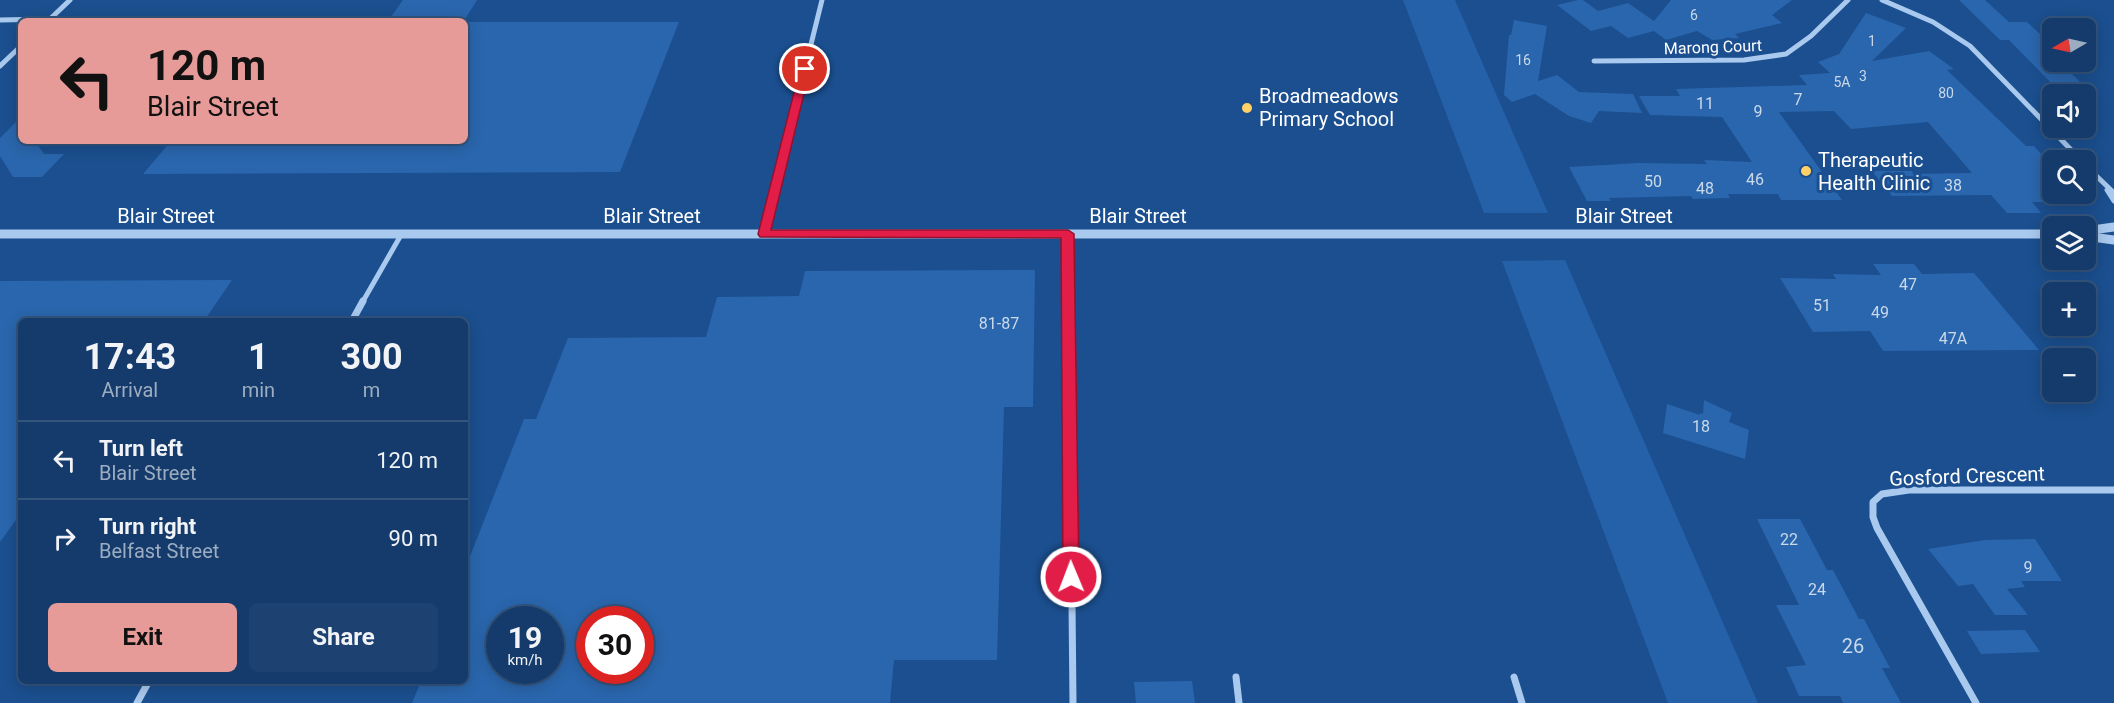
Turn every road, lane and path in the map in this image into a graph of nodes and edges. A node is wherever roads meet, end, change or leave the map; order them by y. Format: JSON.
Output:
{"nodes":[{"id":1,"x":70,"y":0,"type":"edge"},
{"id":2,"x":822,"y":0,"type":"edge"},
{"id":3,"x":1848,"y":0,"type":"edge"},
{"id":4,"x":1882,"y":0,"type":"edge"},
{"id":5,"x":51,"y":18,"type":"edge"},
{"id":6,"x":0,"y":20,"type":"edge"},
{"id":7,"x":18,"y":20,"type":"edge"},
{"id":8,"x":18,"y":49,"type":"edge"},
{"id":9,"x":1594,"y":61,"type":"dead end"},
{"id":10,"x":0,"y":66,"type":"edge"},
{"id":11,"x":2070,"y":150,"type":"edge"},
{"id":12,"x":2096,"y":177,"type":"edge"},
{"id":13,"x":2103,"y":185,"type":"junction"},
{"id":14,"x":2114,"y":193,"type":"edge"},
{"id":15,"x":2114,"y":201,"type":"edge"},
{"id":16,"x":2114,"y":227,"type":"edge"},
{"id":17,"x":2096,"y":229,"type":"edge"},
{"id":18,"x":3,"y":234,"type":"edge"},
{"id":19,"x":401,"y":234,"type":"junction"},
{"id":20,"x":764,"y":234,"type":"junction"},
{"id":21,"x":1068,"y":234,"type":"junction"},
{"id":22,"x":2042,"y":234,"type":"edge"},
{"id":23,"x":2096,"y":238,"type":"edge"},
{"id":24,"x":2114,"y":240,"type":"edge"},
{"id":25,"x":354,"y":318,"type":"edge"},
{"id":26,"x":2114,"y":490,"type":"edge"},
{"id":27,"x":1236,"y":677,"type":"dead end"},
{"id":28,"x":1514,"y":677,"type":"dead end"},
{"id":29,"x":147,"y":684,"type":"edge"},
{"id":30,"x":136,"y":703,"type":"edge"},
{"id":31,"x":1073,"y":703,"type":"edge"},
{"id":32,"x":1239,"y":703,"type":"edge"},
{"id":33,"x":1522,"y":703,"type":"edge"},
{"id":34,"x":1976,"y":703,"type":"edge"}],
"edges":[{"from":1,"to":5,"type":"street"},
{"from":2,"to":20,"type":"street"},
{"from":3,"to":9,"type":"street","name":"Marong Court"},
{"from":4,"to":11,"type":"street"},
{"from":6,"to":7,"type":"street"},
{"from":8,"to":10,"type":"street"},
{"from":12,"to":13,"type":"street"},
{"from":13,"to":14,"type":"street"},
{"from":13,"to":15,"type":"street"},
{"from":16,"to":17,"type":"street"},
{"from":18,"to":19,"type":"street","name":"Blair Street"},
{"from":19,"to":20,"type":"street","name":"Blair Street"},
{"from":19,"to":25,"type":"street"},
{"from":20,"to":21,"type":"street","name":"Blair Street"},
{"from":21,"to":22,"type":"street","name":"Blair Street"},
{"from":21,"to":31,"type":"street"},
{"from":23,"to":24,"type":"street"},
{"from":26,"to":34,"type":"street","name":"Gosford Crescent"},
{"from":27,"to":32,"type":"street"},
{"from":28,"to":33,"type":"street"},
{"from":29,"to":30,"type":"street"}]}
